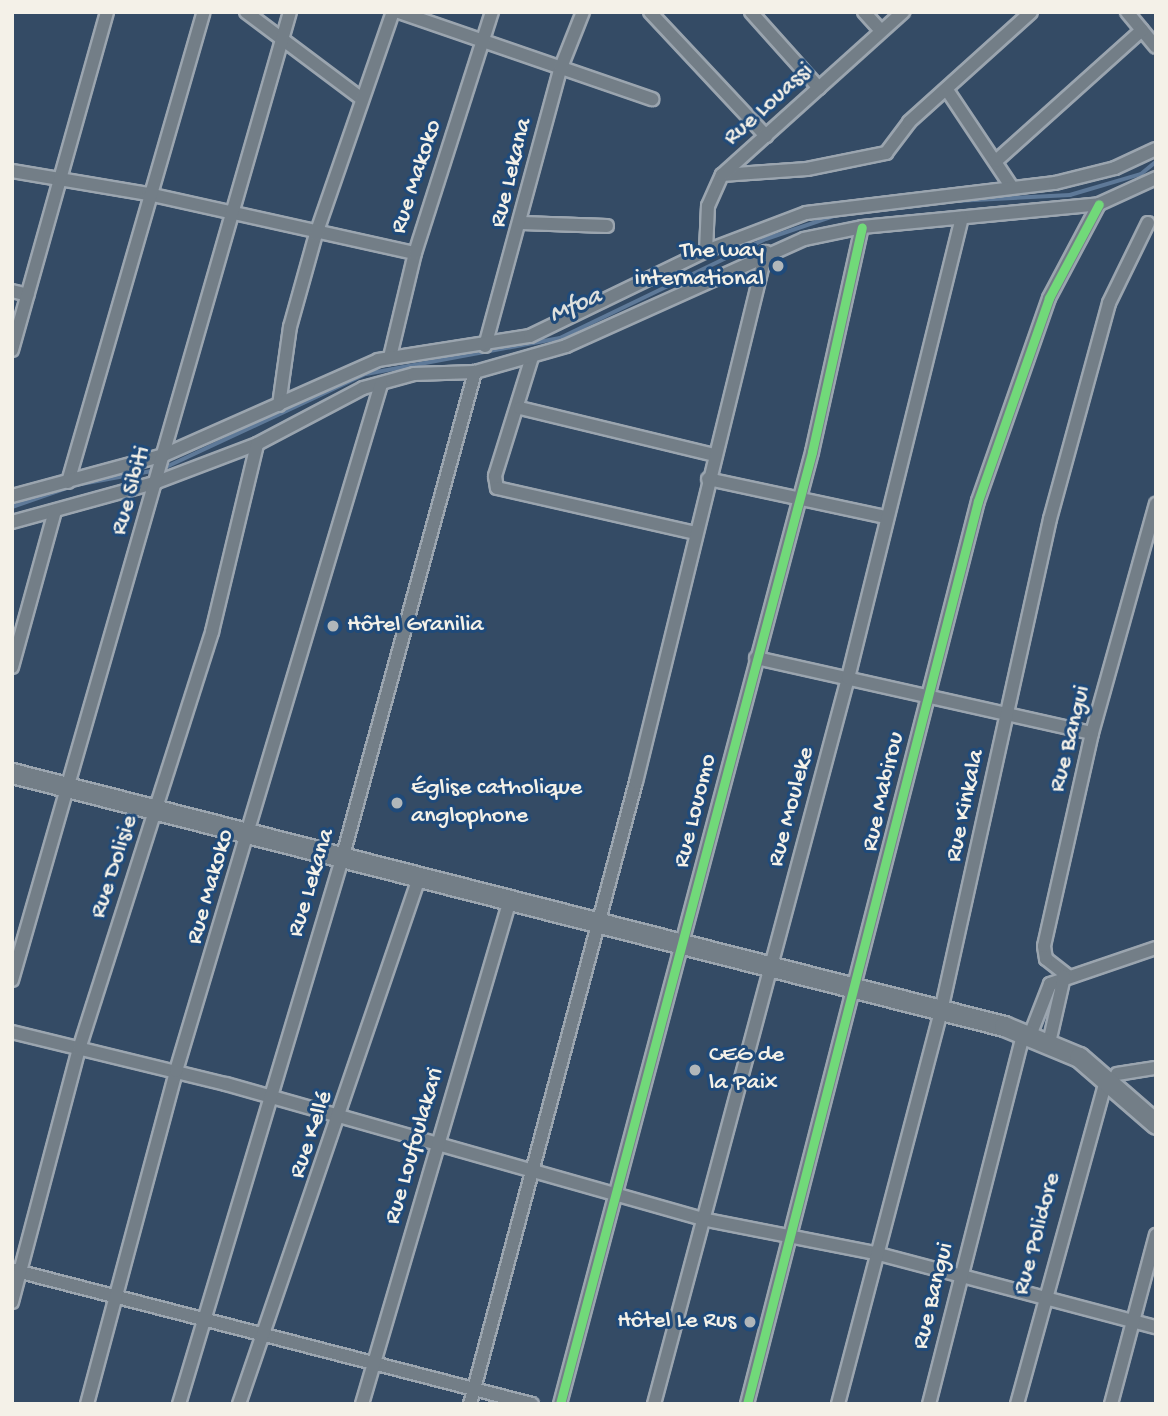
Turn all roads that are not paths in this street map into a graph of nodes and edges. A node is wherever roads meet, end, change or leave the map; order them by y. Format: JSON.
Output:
{"nodes":[{"id":1,"x":107,"y":12,"type":"edge"},
{"id":2,"x":204,"y":12,"type":"edge"},
{"id":3,"x":246,"y":12,"type":"edge"},
{"id":4,"x":290,"y":12,"type":"edge"},
{"id":5,"x":393,"y":12,"type":"edge"},
{"id":6,"x":399,"y":12,"type":"edge"},
{"id":7,"x":492,"y":12,"type":"edge"},
{"id":8,"x":583,"y":12,"type":"edge"},
{"id":9,"x":650,"y":12,"type":"edge"},
{"id":10,"x":751,"y":12,"type":"edge"},
{"id":11,"x":864,"y":12,"type":"edge"},
{"id":12,"x":903,"y":12,"type":"edge"},
{"id":13,"x":1031,"y":12,"type":"edge"},
{"id":14,"x":1127,"y":12,"type":"edge"},
{"id":15,"x":1142,"y":30,"type":"junction"},
{"id":16,"x":881,"y":31,"type":"junction"},
{"id":17,"x":282,"y":40,"type":"junction"},
{"id":18,"x":481,"y":45,"type":"junction"},
{"id":19,"x":1156,"y":47,"type":"edge"},
{"id":20,"x":560,"y":70,"type":"junction"},
{"id":21,"x":819,"y":88,"type":"junction"},
{"id":22,"x":947,"y":90,"type":"junction"},
{"id":23,"x":362,"y":99,"type":"junction"},
{"id":24,"x":652,"y":99,"type":"dead end"},
{"id":25,"x":766,"y":136,"type":"junction"},
{"id":26,"x":1156,"y":149,"type":"edge"},
{"id":27,"x":996,"y":161,"type":"junction"},
{"id":28,"x":12,"y":171,"type":"edge"},
{"id":29,"x":722,"y":175,"type":"junction"},
{"id":30,"x":1156,"y":178,"type":"edge"},
{"id":31,"x":59,"y":181,"type":"junction"},
{"id":32,"x":1011,"y":186,"type":"junction"},
{"id":33,"x":148,"y":194,"type":"junction"},
{"id":34,"x":1099,"y":204,"type":"junction"},
{"id":35,"x":233,"y":216,"type":"junction"},
{"id":36,"x":962,"y":218,"type":"junction"},
{"id":37,"x":522,"y":223,"type":"junction"},
{"id":38,"x":1147,"y":223,"type":"dead end"},
{"id":39,"x":607,"y":226,"type":"dead end"},
{"id":40,"x":862,"y":227,"type":"junction"},
{"id":41,"x":316,"y":234,"type":"junction"},
{"id":42,"x":706,"y":251,"type":"junction"},
{"id":43,"x":766,"y":252,"type":"junction"},
{"id":44,"x":415,"y":253,"type":"junction"},
{"id":45,"x":12,"y":291,"type":"edge"},
{"id":46,"x":28,"y":295,"type":"junction"},
{"id":47,"x":485,"y":346,"type":"junction"},
{"id":48,"x":12,"y":350,"type":"edge"},
{"id":49,"x":390,"y":357,"type":"junction"},
{"id":50,"x":532,"y":357,"type":"junction"},
{"id":51,"x":475,"y":372,"type":"junction"},
{"id":52,"x":381,"y":384,"type":"junction"},
{"id":53,"x":279,"y":405,"type":"junction"},
{"id":54,"x":520,"y":408,"type":"junction"},
{"id":55,"x":257,"y":444,"type":"junction"},
{"id":56,"x":164,"y":455,"type":"junction"},
{"id":57,"x":715,"y":455,"type":"junction"},
{"id":58,"x":708,"y":479,"type":"junction"},
{"id":59,"x":158,"y":480,"type":"junction"},
{"id":60,"x":68,"y":482,"type":"junction"},
{"id":61,"x":12,"y":496,"type":"edge"},
{"id":62,"x":800,"y":496,"type":"junction"},
{"id":63,"x":1156,"y":504,"type":"edge"},
{"id":64,"x":55,"y":510,"type":"junction"},
{"id":65,"x":886,"y":517,"type":"junction"},
{"id":66,"x":12,"y":522,"type":"edge"},
{"id":67,"x":695,"y":533,"type":"junction"},
{"id":68,"x":756,"y":658,"type":"junction"},
{"id":69,"x":12,"y":667,"type":"edge"},
{"id":70,"x":848,"y":678,"type":"junction"},
{"id":71,"x":926,"y":698,"type":"junction"},
{"id":72,"x":1007,"y":715,"type":"junction"},
{"id":73,"x":1092,"y":733,"type":"junction"},
{"id":74,"x":12,"y":774,"type":"edge"},
{"id":75,"x":69,"y":789,"type":"junction"},
{"id":76,"x":155,"y":812,"type":"junction"},
{"id":77,"x":249,"y":834,"type":"junction"},
{"id":78,"x":342,"y":859,"type":"junction"},
{"id":79,"x":419,"y":878,"type":"junction"},
{"id":80,"x":510,"y":900,"type":"junction"},
{"id":81,"x":598,"y":926,"type":"junction"},
{"id":82,"x":682,"y":944,"type":"junction"},
{"id":83,"x":1156,"y":948,"type":"edge"},
{"id":84,"x":772,"y":969,"type":"junction"},
{"id":85,"x":1066,"y":977,"type":"junction"},
{"id":86,"x":12,"y":980,"type":"edge"},
{"id":87,"x":855,"y":989,"type":"junction"},
{"id":88,"x":940,"y":1011,"type":"junction"},
{"id":89,"x":12,"y":1032,"type":"edge"},
{"id":90,"x":1037,"y":1035,"type":"junction"},
{"id":91,"x":79,"y":1049,"type":"junction"},
{"id":92,"x":1156,"y":1068,"type":"edge"},
{"id":93,"x":176,"y":1071,"type":"junction"},
{"id":94,"x":1112,"y":1076,"type":"junction"},
{"id":95,"x":270,"y":1101,"type":"junction"},
{"id":96,"x":1156,"y":1112,"type":"edge"},
{"id":97,"x":339,"y":1119,"type":"junction"},
{"id":98,"x":1156,"y":1124,"type":"edge"},
{"id":99,"x":436,"y":1142,"type":"junction"},
{"id":100,"x":530,"y":1169,"type":"junction"},
{"id":101,"x":617,"y":1194,"type":"junction"},
{"id":102,"x":702,"y":1219,"type":"junction"},
{"id":103,"x":791,"y":1235,"type":"junction"},
{"id":104,"x":1156,"y":1235,"type":"edge"},
{"id":105,"x":875,"y":1253,"type":"junction"},
{"id":106,"x":16,"y":1271,"type":"edge"},
{"id":107,"x":960,"y":1278,"type":"junction"},
{"id":108,"x":118,"y":1295,"type":"junction"},
{"id":109,"x":1041,"y":1301,"type":"junction"},
{"id":110,"x":12,"y":1302,"type":"edge"},
{"id":111,"x":205,"y":1320,"type":"junction"},
{"id":112,"x":1133,"y":1323,"type":"junction"},
{"id":113,"x":1156,"y":1327,"type":"edge"},
{"id":114,"x":262,"y":1338,"type":"junction"},
{"id":115,"x":373,"y":1366,"type":"junction"},
{"id":116,"x":474,"y":1388,"type":"junction"},
{"id":117,"x":87,"y":1404,"type":"edge"},
{"id":118,"x":179,"y":1404,"type":"edge"},
{"id":119,"x":239,"y":1404,"type":"edge"},
{"id":120,"x":362,"y":1404,"type":"edge"},
{"id":121,"x":470,"y":1404,"type":"edge"},
{"id":122,"x":532,"y":1404,"type":"edge"},
{"id":123,"x":561,"y":1404,"type":"edge"},
{"id":124,"x":654,"y":1404,"type":"edge"},
{"id":125,"x":747,"y":1404,"type":"edge"},
{"id":126,"x":838,"y":1404,"type":"edge"},
{"id":127,"x":929,"y":1404,"type":"edge"},
{"id":128,"x":1017,"y":1404,"type":"edge"},
{"id":129,"x":1111,"y":1404,"type":"edge"}],
"edges":[{"from":1,"to":31,"type":"street"},
{"from":2,"to":33,"type":"street"},
{"from":3,"to":17,"type":"street"},
{"from":4,"to":17,"type":"street","name":"Rue Sibiti"},
{"from":5,"to":23,"type":"street"},
{"from":6,"to":18,"type":"street"},
{"from":7,"to":18,"type":"street","name":"Rue Makoko"},
{"from":8,"to":20,"type":"street","name":"Rue Lekana"},
{"from":9,"to":25,"type":"street"},
{"from":10,"to":21,"type":"street"},
{"from":11,"to":16,"type":"street"},
{"from":12,"to":16,"type":"street","name":"Rue Louassi"},
{"from":13,"to":22,"type":"street"},
{"from":14,"to":15,"type":"street"},
{"from":15,"to":19,"type":"street"},
{"from":15,"to":27,"type":"street"},
{"from":16,"to":21,"type":"street","name":"Rue Louassi"},
{"from":17,"to":23,"type":"street"},
{"from":17,"to":35,"type":"street","name":"Rue Sibiti"},
{"from":18,"to":20,"type":"street"},
{"from":18,"to":44,"type":"street","name":"Rue Makoko"},
{"from":20,"to":24,"type":"street"},
{"from":20,"to":37,"type":"street","name":"Rue Lekana"},
{"from":21,"to":25,"type":"street","name":"Rue Louassi"},
{"from":22,"to":27,"type":"street"},
{"from":22,"to":29,"type":"street"},
{"from":23,"to":41,"type":"street"},
{"from":25,"to":29,"type":"street","name":"Rue Louassi"},
{"from":26,"to":32,"type":"street"},
{"from":27,"to":32,"type":"street"},
{"from":28,"to":31,"type":"street"},
{"from":29,"to":42,"type":"street","name":"Rue Louassi"},
{"from":30,"to":34,"type":"street"},
{"from":31,"to":33,"type":"street"},
{"from":31,"to":46,"type":"street"},
{"from":32,"to":42,"type":"street"},
{"from":33,"to":35,"type":"street"},
{"from":33,"to":60,"type":"street"},
{"from":34,"to":36,"type":"street"},
{"from":34,"to":71,"type":"street","name":"Rue Mabirou"},
{"from":35,"to":41,"type":"street"},
{"from":35,"to":56,"type":"street","name":"Rue Sibiti"},
{"from":36,"to":40,"type":"street"},
{"from":36,"to":65,"type":"street","name":"Rue Mouleke"},
{"from":37,"to":39,"type":"street"},
{"from":37,"to":47,"type":"street","name":"Rue Lekana"},
{"from":38,"to":72,"type":"street","name":"Rue Kinkala"},
{"from":40,"to":43,"type":"street"},
{"from":40,"to":62,"type":"street","name":"Rue Louomo"},
{"from":41,"to":44,"type":"street"},
{"from":41,"to":53,"type":"street"},
{"from":42,"to":47,"type":"street"},
{"from":43,"to":50,"type":"street"},
{"from":43,"to":57,"type":"street"},
{"from":44,"to":49,"type":"street","name":"Rue Makoko"},
{"from":45,"to":46,"type":"street"},
{"from":46,"to":48,"type":"street"},
{"from":47,"to":49,"type":"street"},
{"from":49,"to":53,"type":"street"},
{"from":50,"to":51,"type":"street"},
{"from":50,"to":54,"type":"street"},
{"from":51,"to":52,"type":"street"},
{"from":51,"to":78,"type":"street","name":"Rue Lekana"},
{"from":52,"to":55,"type":"street"},
{"from":52,"to":77,"type":"street","name":"Rue Makoko"},
{"from":53,"to":56,"type":"street"},
{"from":54,"to":57,"type":"street"},
{"from":54,"to":67,"type":"street"},
{"from":55,"to":59,"type":"street"},
{"from":55,"to":76,"type":"street","name":"Rue Dolisie"},
{"from":56,"to":59,"type":"street","name":"Rue Sibiti"},
{"from":56,"to":60,"type":"street"},
{"from":57,"to":58,"type":"street"},
{"from":58,"to":62,"type":"street"},
{"from":58,"to":67,"type":"street"},
{"from":59,"to":64,"type":"street"},
{"from":59,"to":75,"type":"street","name":"Rue Sibiti"},
{"from":60,"to":61,"type":"street"},
{"from":62,"to":65,"type":"street"},
{"from":62,"to":68,"type":"street","name":"Rue Louomo"},
{"from":63,"to":73,"type":"street","name":"Rue Bangui"},
{"from":64,"to":66,"type":"street"},
{"from":64,"to":69,"type":"street"},
{"from":65,"to":70,"type":"street","name":"Rue Mouleke"},
{"from":67,"to":81,"type":"street"},
{"from":68,"to":70,"type":"street"},
{"from":68,"to":82,"type":"street","name":"Rue Louomo"},
{"from":70,"to":71,"type":"street"},
{"from":70,"to":84,"type":"street","name":"Rue Mouleke"},
{"from":71,"to":72,"type":"street"},
{"from":71,"to":87,"type":"street","name":"Rue Mabirou"},
{"from":72,"to":73,"type":"street"},
{"from":72,"to":88,"type":"street","name":"Rue Kinkala"},
{"from":73,"to":85,"type":"street","name":"Rue Bangui"},
{"from":74,"to":75,"type":"main road"},
{"from":75,"to":76,"type":"main road"},
{"from":75,"to":86,"type":"street","name":"Rue Sibiti"},
{"from":76,"to":77,"type":"main road"},
{"from":76,"to":91,"type":"street","name":"Rue Dolisie"},
{"from":77,"to":78,"type":"main road"},
{"from":77,"to":93,"type":"street","name":"Rue Makoko"},
{"from":78,"to":79,"type":"main road"},
{"from":78,"to":95,"type":"street","name":"Rue Lekana"},
{"from":79,"to":80,"type":"main road"},
{"from":79,"to":97,"type":"street","name":"Rue Kellé"},
{"from":80,"to":81,"type":"main road"},
{"from":80,"to":99,"type":"street","name":"Rue Loufoulakari"},
{"from":81,"to":82,"type":"main road"},
{"from":81,"to":100,"type":"street"},
{"from":82,"to":84,"type":"main road"},
{"from":82,"to":101,"type":"street","name":"Rue Louomo"},
{"from":83,"to":85,"type":"street"},
{"from":84,"to":87,"type":"main road"},
{"from":84,"to":102,"type":"street","name":"Rue Mouleke"},
{"from":85,"to":90,"type":"street"},
{"from":85,"to":90,"type":"street"},
{"from":87,"to":88,"type":"main road"},
{"from":87,"to":103,"type":"street","name":"Rue Mabirou"},
{"from":88,"to":90,"type":"main road"},
{"from":88,"to":105,"type":"street","name":"Rue Kinkala"},
{"from":89,"to":91,"type":"street"},
{"from":90,"to":94,"type":"main road"},
{"from":90,"to":107,"type":"street","name":"Rue Bangui"},
{"from":91,"to":93,"type":"street"},
{"from":91,"to":106,"type":"street","name":"Rue Dolisie"},
{"from":92,"to":94,"type":"street"},
{"from":93,"to":95,"type":"street"},
{"from":93,"to":108,"type":"street","name":"Rue Makoko"},
{"from":94,"to":96,"type":"main road"},
{"from":94,"to":98,"type":"main road"},
{"from":94,"to":109,"type":"street","name":"Rue Polidore"},
{"from":95,"to":97,"type":"street"},
{"from":95,"to":111,"type":"street","name":"Rue Lekana"},
{"from":97,"to":99,"type":"street"},
{"from":97,"to":114,"type":"street","name":"Rue Kellé"},
{"from":99,"to":100,"type":"street"},
{"from":99,"to":115,"type":"street","name":"Rue Loufoulakari"},
{"from":100,"to":101,"type":"street"},
{"from":100,"to":116,"type":"street"},
{"from":101,"to":102,"type":"street"},
{"from":101,"to":123,"type":"street","name":"Rue Louomo"},
{"from":102,"to":103,"type":"street"},
{"from":102,"to":124,"type":"street","name":"Rue Mouleke"},
{"from":103,"to":105,"type":"street"},
{"from":103,"to":125,"type":"street","name":"Rue Mabirou"},
{"from":104,"to":112,"type":"street"},
{"from":105,"to":107,"type":"street"},
{"from":105,"to":126,"type":"street","name":"Rue Kinkala"},
{"from":106,"to":108,"type":"street"},
{"from":106,"to":110,"type":"street","name":"Rue Dolisie"},
{"from":107,"to":109,"type":"street"},
{"from":107,"to":127,"type":"street","name":"Rue Bangui"},
{"from":108,"to":111,"type":"street"},
{"from":108,"to":117,"type":"street","name":"Rue Makoko"},
{"from":109,"to":112,"type":"street"},
{"from":109,"to":128,"type":"street","name":"Rue Polidore"},
{"from":111,"to":114,"type":"street"},
{"from":111,"to":118,"type":"street","name":"Rue Lekana"},
{"from":112,"to":113,"type":"street"},
{"from":112,"to":129,"type":"street"},
{"from":114,"to":115,"type":"street"},
{"from":114,"to":119,"type":"street","name":"Rue Kellé"},
{"from":115,"to":116,"type":"street"},
{"from":115,"to":120,"type":"street","name":"Rue Loufoulakari"},
{"from":116,"to":121,"type":"street"},
{"from":116,"to":122,"type":"street"}]}
